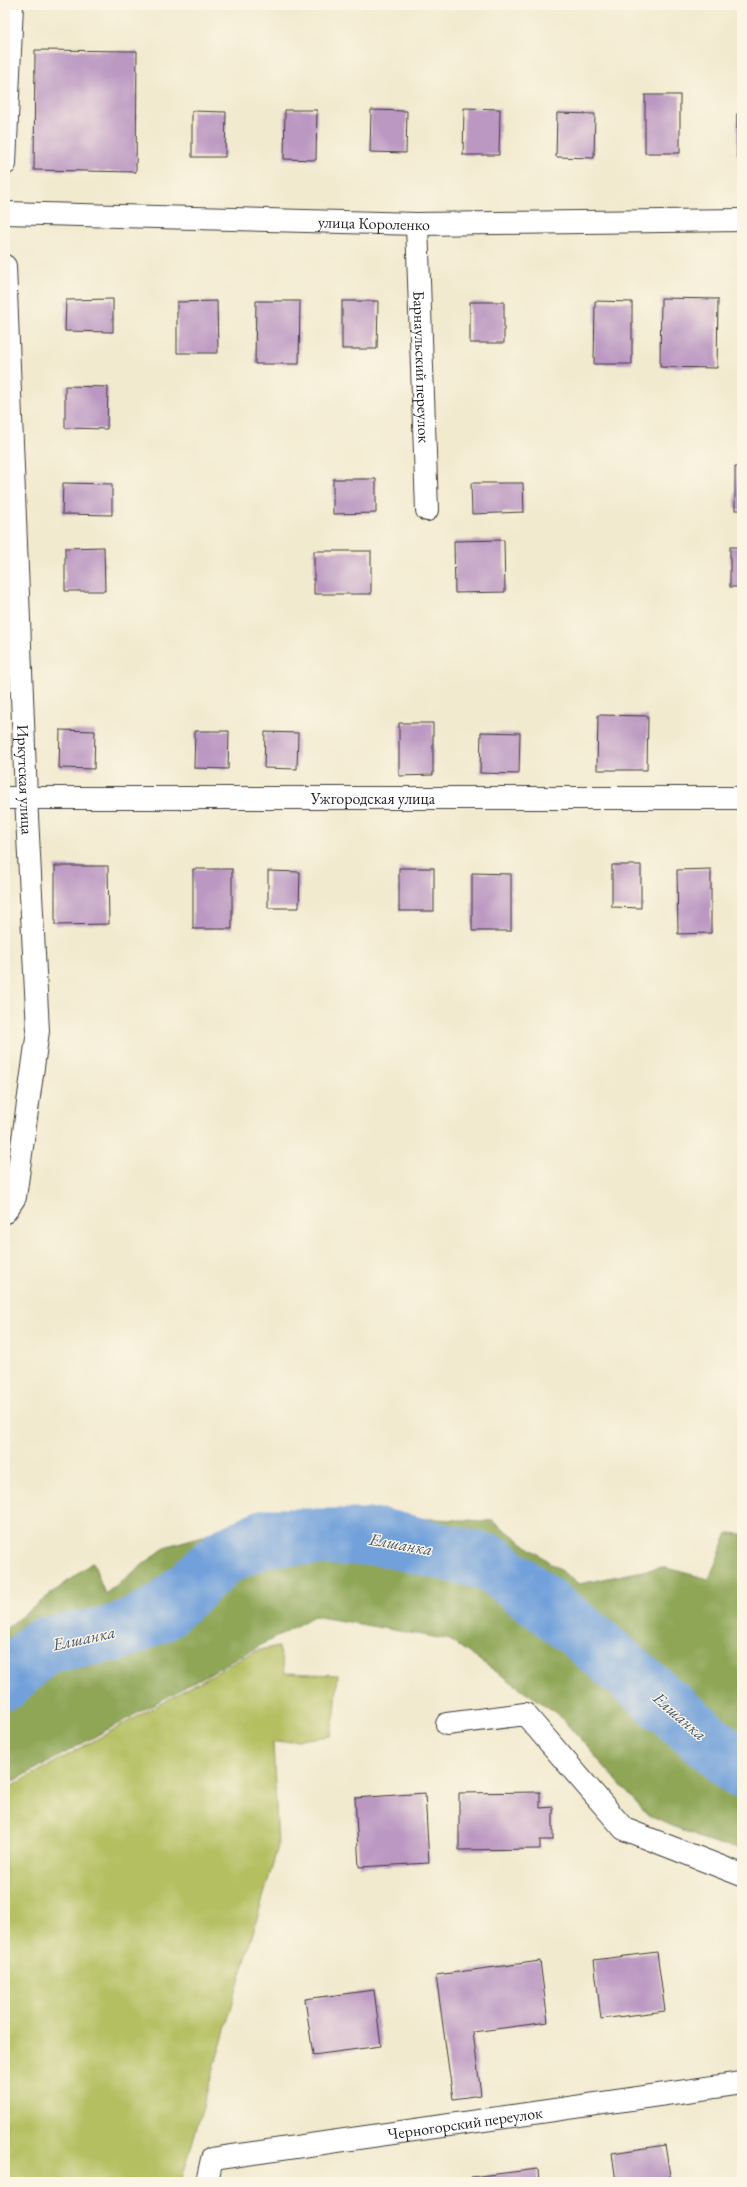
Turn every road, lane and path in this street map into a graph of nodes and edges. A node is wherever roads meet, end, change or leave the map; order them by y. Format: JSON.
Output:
{"nodes":[{"id":1,"x":12,"y":5,"type":"edge"},
{"id":2,"x":5,"y":164,"type":"edge"},
{"id":3,"x":5,"y":213,"type":"edge"},
{"id":4,"x":742,"y":220,"type":"edge"},
{"id":5,"x":417,"y":224,"type":"junction"},
{"id":6,"x":5,"y":266,"type":"edge"},
{"id":7,"x":427,"y":510,"type":"dead end"},
{"id":8,"x":5,"y":798,"type":"edge"},
{"id":9,"x":26,"y":798,"type":"junction"},
{"id":10,"x":742,"y":798,"type":"edge"},
{"id":11,"x":10,"y":1204,"type":"edge"},
{"id":12,"x":447,"y":1724,"type":"dead end"},
{"id":13,"x":742,"y":1875,"type":"edge"},
{"id":14,"x":742,"y":2083,"type":"edge"},
{"id":15,"x":207,"y":2182,"type":"edge"}],
"edges":[{"from":1,"to":2,"type":"street"},
{"from":3,"to":5,"type":"street","name":"улица Короленко"},
{"from":4,"to":5,"type":"street","name":"улица Короленко"},
{"from":5,"to":7,"type":"street","name":"Барнаульский переулок"},
{"from":6,"to":9,"type":"street","name":"Иркутская улица"},
{"from":8,"to":9,"type":"street","name":"Ужгородская улица"},
{"from":9,"to":10,"type":"street","name":"Ужгородская улица"},
{"from":9,"to":11,"type":"street","name":"Иркутская улица"},
{"from":12,"to":13,"type":"street"},
{"from":14,"to":15,"type":"street","name":"Черногорский переулок"}]}
